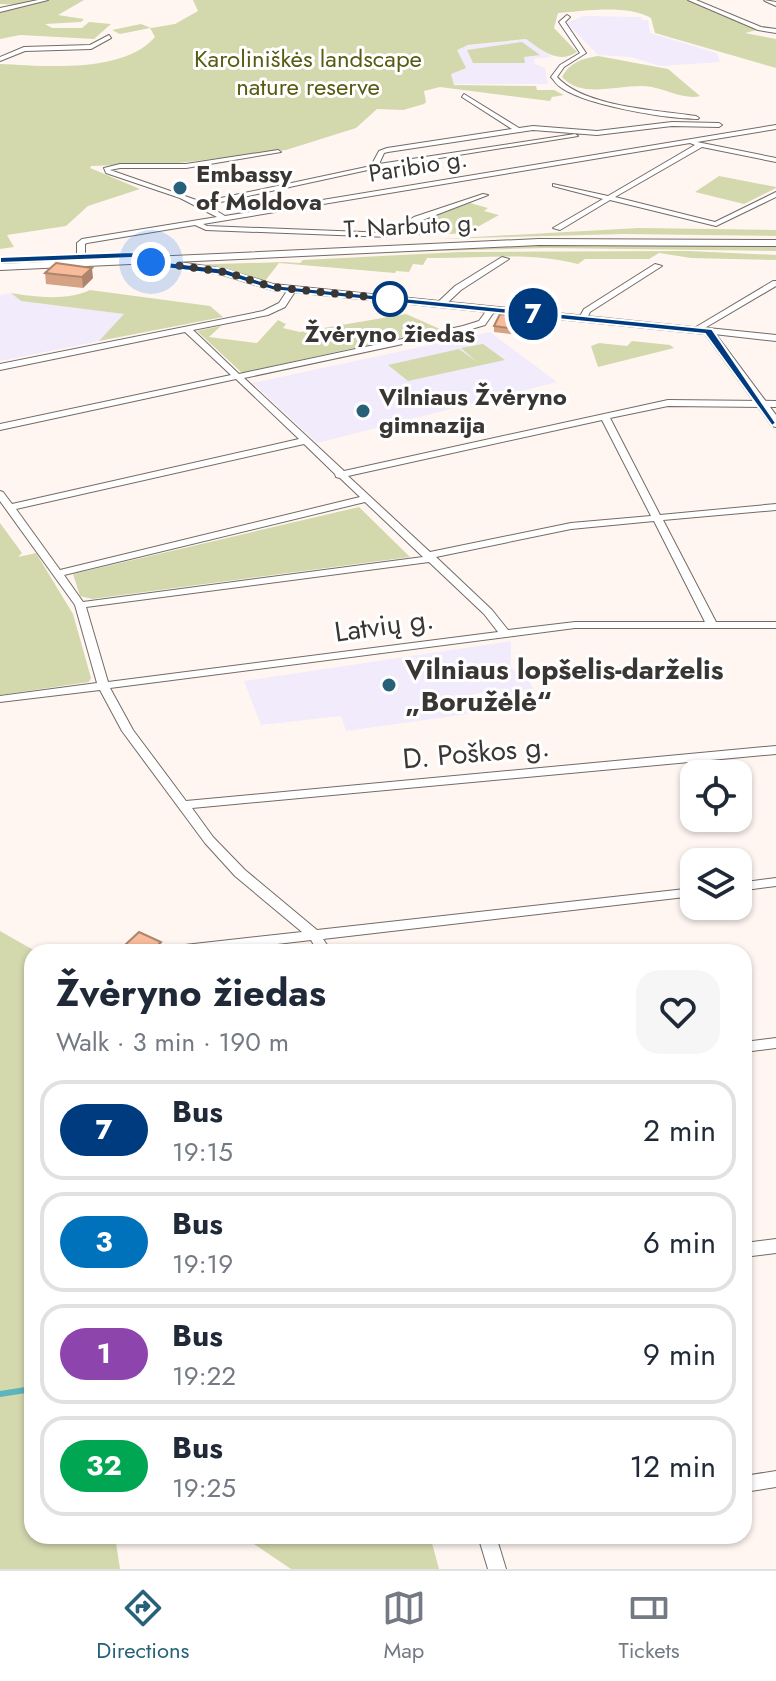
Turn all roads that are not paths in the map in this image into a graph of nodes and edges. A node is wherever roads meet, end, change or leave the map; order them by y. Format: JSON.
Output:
{"nodes":[{"id":1,"x":45,"y":0,"type":"edge"},
{"id":2,"x":691,"y":0,"type":"edge"},
{"id":3,"x":767,"y":0,"type":"edge"},
{"id":4,"x":776,"y":4,"type":"edge"},
{"id":5,"x":0,"y":10,"type":"edge"},
{"id":6,"x":567,"y":17,"type":"dead end"},
{"id":7,"x":773,"y":31,"type":"edge"},
{"id":8,"x":109,"y":37,"type":"dead end"},
{"id":9,"x":0,"y":59,"type":"edge"},
{"id":10,"x":464,"y":96,"type":"dead end"},
{"id":11,"x":719,"y":125,"type":"junction"},
{"id":12,"x":776,"y":127,"type":"edge"},
{"id":13,"x":517,"y":130,"type":"junction"},
{"id":14,"x":584,"y":132,"type":"junction"},
{"id":15,"x":737,"y":133,"type":"junction"},
{"id":16,"x":686,"y":141,"type":"junction"},
{"id":17,"x":700,"y":145,"type":"junction"},
{"id":18,"x":278,"y":152,"type":"dead end"},
{"id":19,"x":776,"y":160,"type":"edge"},
{"id":20,"x":377,"y":166,"type":"junction"},
{"id":21,"x":555,"y":185,"type":"dead end"},
{"id":22,"x":776,"y":194,"type":"edge"},
{"id":23,"x":485,"y":195,"type":"dead end"},
{"id":24,"x":608,"y":198,"type":"junction"},
{"id":25,"x":205,"y":203,"type":"junction"},
{"id":26,"x":223,"y":218,"type":"junction"},
{"id":27,"x":196,"y":223,"type":"junction"},
{"id":28,"x":557,"y":228,"type":"dead end"},
{"id":29,"x":776,"y":241,"type":"edge"},
{"id":30,"x":132,"y":255,"type":"junction"},
{"id":31,"x":81,"y":258,"type":"junction"},
{"id":32,"x":505,"y":259,"type":"dead end"},
{"id":33,"x":0,"y":260,"type":"edge"},
{"id":34,"x":146,"y":260,"type":"junction"},
{"id":35,"x":658,"y":266,"type":"dead end"},
{"id":36,"x":0,"y":267,"type":"edge"},
{"id":37,"x":776,"y":283,"type":"edge"},
{"id":38,"x":292,"y":290,"type":"junction"},
{"id":39,"x":441,"y":304,"type":"junction"},
{"id":40,"x":492,"y":309,"type":"junction"},
{"id":41,"x":583,"y":318,"type":"junction"},
{"id":42,"x":187,"y":329,"type":"junction"},
{"id":43,"x":702,"y":330,"type":"junction"},
{"id":44,"x":776,"y":338,"type":"edge"},
{"id":45,"x":0,"y":367,"type":"edge"},
{"id":46,"x":236,"y":378,"type":"junction"},
{"id":47,"x":761,"y":403,"type":"junction"},
{"id":48,"x":776,"y":404,"type":"edge"},
{"id":49,"x":605,"y":418,"type":"junction"},
{"id":50,"x":776,"y":423,"type":"edge"},
{"id":51,"x":0,"y":427,"type":"edge"},
{"id":52,"x":303,"y":441,"type":"junction"},
{"id":53,"x":339,"y":475,"type":"junction"},
{"id":54,"x":0,"y":494,"type":"edge"},
{"id":55,"x":365,"y":499,"type":"junction"},
{"id":56,"x":11,"y":507,"type":"junction"},
{"id":57,"x":776,"y":507,"type":"edge"},
{"id":58,"x":658,"y":516,"type":"junction"},
{"id":59,"x":428,"y":557,"type":"junction"},
{"id":60,"x":57,"y":574,"type":"junction"},
{"id":61,"x":80,"y":605,"type":"junction"},
{"id":62,"x":712,"y":625,"type":"junction"},
{"id":63,"x":776,"y":625,"type":"edge"},
{"id":64,"x":505,"y":633,"type":"junction"},
{"id":65,"x":104,"y":687,"type":"junction"},
{"id":66,"x":0,"y":699,"type":"edge"},
{"id":67,"x":776,"y":750,"type":"edge"},
{"id":68,"x":182,"y":805,"type":"junction"},
{"id":69,"x":776,"y":882,"type":"edge"},
{"id":70,"x":752,"y":885,"type":"edge"},
{"id":71,"x":680,"y":894,"type":"edge"},
{"id":72,"x":315,"y":936,"type":"junction"},
{"id":73,"x":241,"y":944,"type":"edge"},
{"id":74,"x":320,"y":944,"type":"edge"},
{"id":75,"x":776,"y":1043,"type":"edge"},
{"id":76,"x":752,"y":1046,"type":"edge"},
{"id":77,"x":776,"y":1246,"type":"edge"},
{"id":78,"x":752,"y":1249,"type":"edge"},
{"id":79,"x":776,"y":1479,"type":"edge"},
{"id":80,"x":752,"y":1483,"type":"edge"},
{"id":81,"x":489,"y":1544,"type":"edge"},
{"id":82,"x":497,"y":1569,"type":"edge"}],
"edges":[{"from":1,"to":5,"type":"street"},
{"from":2,"to":7,"type":"street"},
{"from":3,"to":4,"type":"street"},
{"from":6,"to":11,"type":"street"},
{"from":8,"to":9,"type":"street"},
{"from":10,"to":13,"type":"street"},
{"from":11,"to":14,"type":"street"},
{"from":11,"to":15,"type":"street"},
{"from":12,"to":15,"type":"street","name":"Paribio g."},
{"from":13,"to":14,"type":"street"},
{"from":13,"to":20,"type":"street"},
{"from":14,"to":20,"type":"street"},
{"from":15,"to":16,"type":"street","name":"Paribio g."},
{"from":16,"to":17,"type":"street"},
{"from":16,"to":26,"type":"street","name":"Paribio g."},
{"from":17,"to":19,"type":"street"},
{"from":17,"to":24,"type":"street"},
{"from":18,"to":25,"type":"street"},
{"from":20,"to":25,"type":"street"},
{"from":21,"to":24,"type":"street"},
{"from":22,"to":24,"type":"street"},
{"from":23,"to":27,"type":"street"},
{"from":24,"to":28,"type":"street"},
{"from":25,"to":26,"type":"street"},
{"from":26,"to":27,"type":"street","name":"Paribio g."},
{"from":27,"to":31,"type":"street","name":"Paribio g."},
{"from":29,"to":30,"type":"main road","name":"T. Narbuto g."},
{"from":29,"to":34,"type":"main road","name":"T. Narbuto g."},
{"from":30,"to":31,"type":"main road","name":"T. Narbuto g."},
{"from":30,"to":34,"type":"main road"},
{"from":31,"to":33,"type":"main road","name":"T. Narbuto g."},
{"from":32,"to":39,"type":"street"},
{"from":34,"to":36,"type":"main road","name":"T. Narbuto g."},
{"from":34,"to":38,"type":"main road"},
{"from":35,"to":41,"type":"street"},
{"from":37,"to":43,"type":"street"},
{"from":38,"to":39,"type":"main road"},
{"from":38,"to":42,"type":"street"},
{"from":39,"to":40,"type":"main road"},
{"from":40,"to":41,"type":"main road"},
{"from":40,"to":46,"type":"street"},
{"from":41,"to":43,"type":"main road"},
{"from":42,"to":45,"type":"street"},
{"from":42,"to":46,"type":"street"},
{"from":43,"to":44,"type":"street"},
{"from":43,"to":47,"type":"main road"},
{"from":46,"to":51,"type":"street"},
{"from":46,"to":52,"type":"street"},
{"from":47,"to":48,"type":"street"},
{"from":47,"to":49,"type":"street"},
{"from":47,"to":50,"type":"main road"},
{"from":49,"to":53,"type":"street"},
{"from":49,"to":58,"type":"street"},
{"from":52,"to":53,"type":"street"},
{"from":52,"to":56,"type":"street"},
{"from":53,"to":55,"type":"street"},
{"from":54,"to":56,"type":"street"},
{"from":55,"to":59,"type":"street"},
{"from":55,"to":60,"type":"street"},
{"from":56,"to":60,"type":"street"},
{"from":57,"to":58,"type":"street"},
{"from":58,"to":59,"type":"street"},
{"from":58,"to":62,"type":"street"},
{"from":59,"to":61,"type":"street"},
{"from":59,"to":64,"type":"street"},
{"from":60,"to":61,"type":"street"},
{"from":61,"to":65,"type":"street"},
{"from":62,"to":63,"type":"street","name":"Latvių g."},
{"from":62,"to":64,"type":"street","name":"Latvių g."},
{"from":64,"to":65,"type":"street","name":"Latvių g."},
{"from":65,"to":66,"type":"street","name":"Latvių g."},
{"from":65,"to":68,"type":"street"},
{"from":67,"to":68,"type":"street","name":"D. Poškos g."},
{"from":68,"to":72,"type":"street"},
{"from":69,"to":70,"type":"street"},
{"from":71,"to":72,"type":"street"},
{"from":72,"to":73,"type":"street"},
{"from":72,"to":74,"type":"street"},
{"from":75,"to":76,"type":"street"},
{"from":77,"to":78,"type":"street"},
{"from":79,"to":80,"type":"street"},
{"from":81,"to":82,"type":"street"}]}
